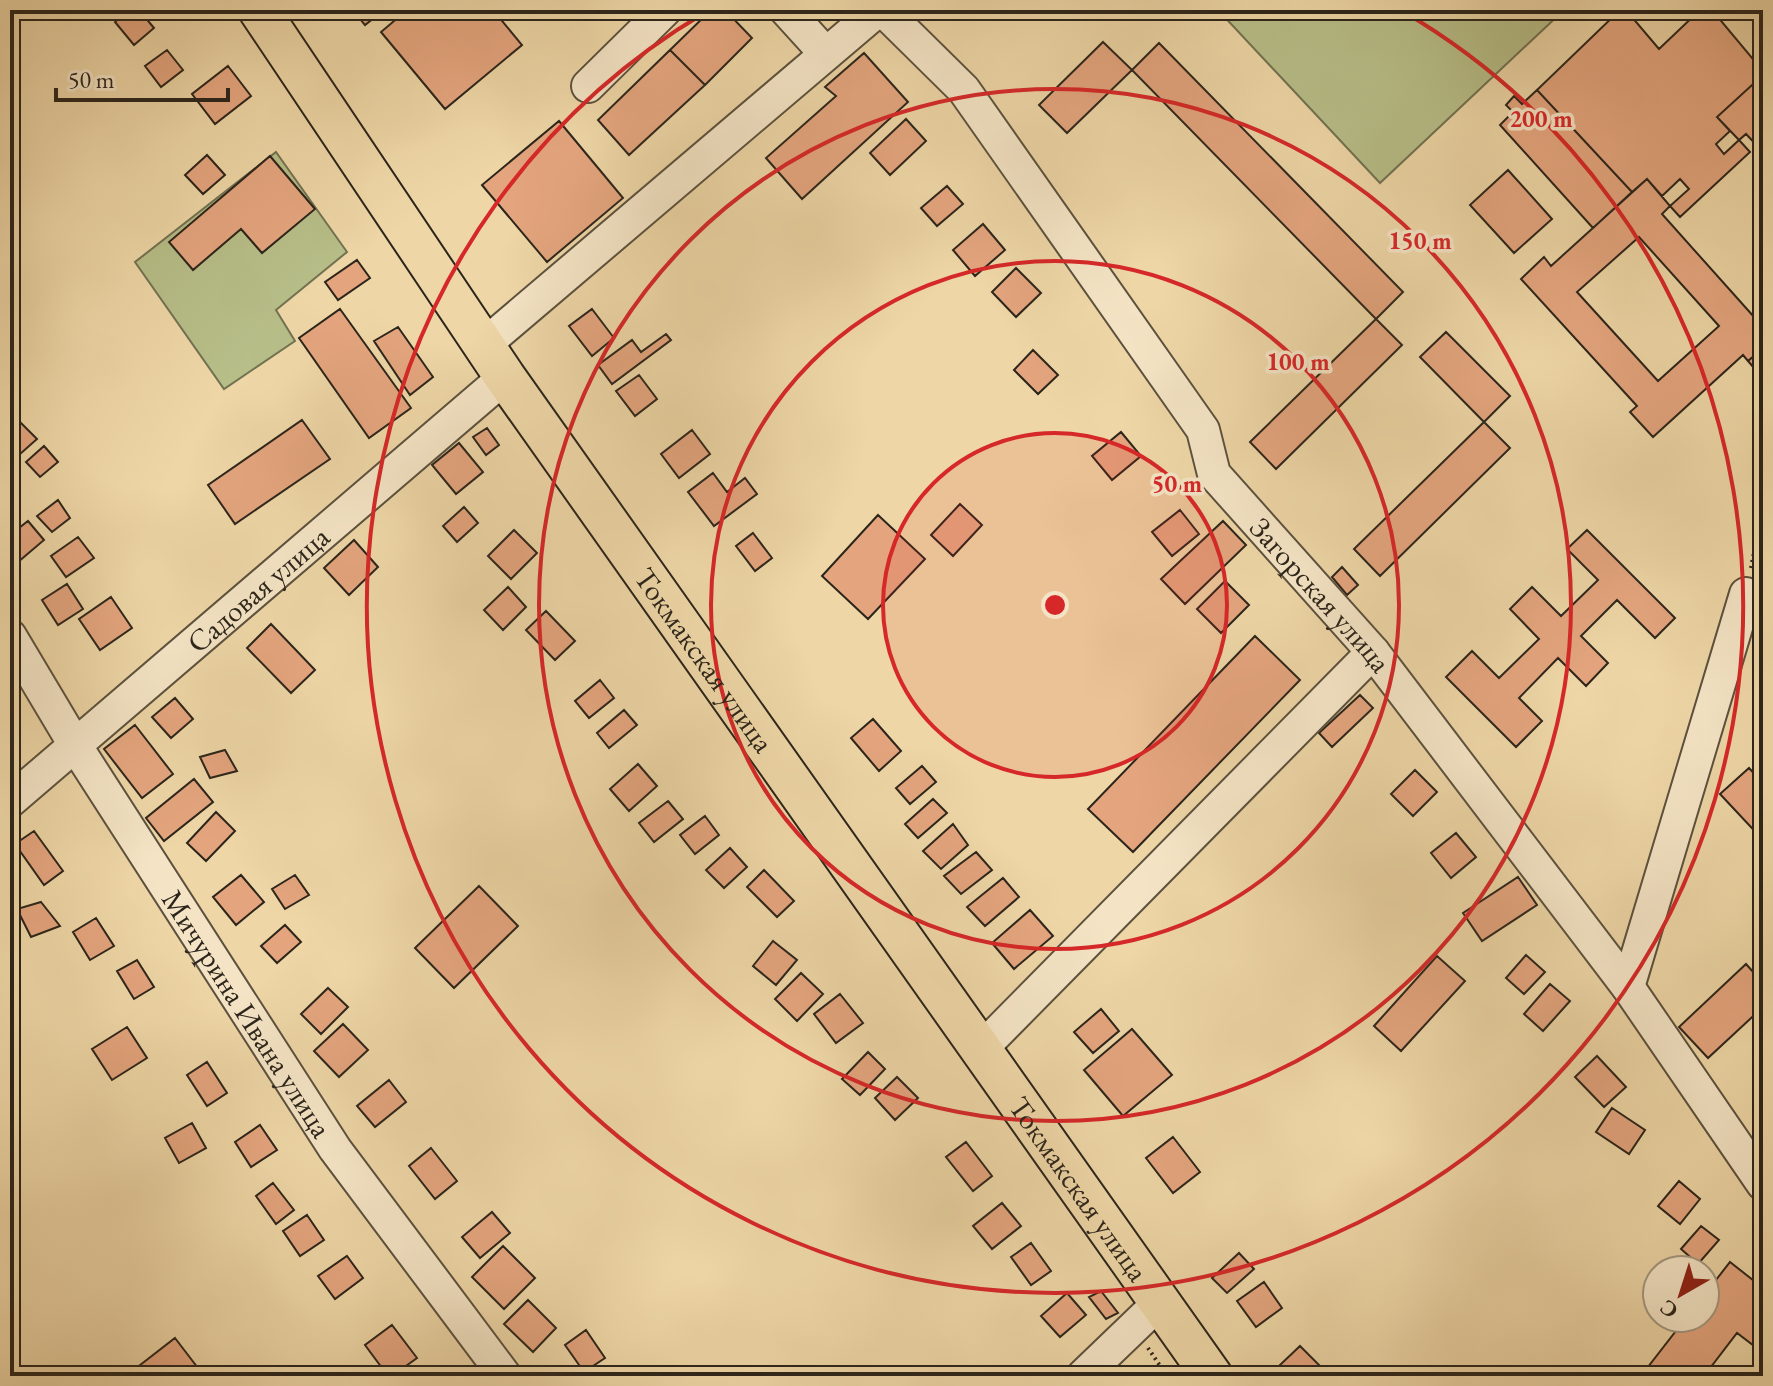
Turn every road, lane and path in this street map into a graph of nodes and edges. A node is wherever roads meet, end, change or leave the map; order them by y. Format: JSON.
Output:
{"nodes":[{"id":1,"x":259,"y":10,"type":"edge"},
{"id":2,"x":665,"y":10,"type":"edge"},
{"id":3,"x":786,"y":10,"type":"edge"},
{"id":4,"x":880,"y":10,"type":"edge"},
{"id":5,"x":826,"y":54,"type":"junction"},
{"id":6,"x":588,"y":86,"type":"dead end"},
{"id":7,"x":495,"y":361,"type":"junction"},
{"id":8,"x":1763,"y":506,"type":"edge"},
{"id":9,"x":1746,"y":594,"type":"joint"},
{"id":10,"x":10,"y":636,"type":"edge"},
{"id":11,"x":1373,"y":652,"type":"junction"},
{"id":12,"x":75,"y":745,"type":"junction"},
{"id":13,"x":10,"y":801,"type":"edge"},
{"id":14,"x":1628,"y":987,"type":"junction"},
{"id":15,"x":982,"y":1048,"type":"junction"},
{"id":16,"x":1763,"y":1184,"type":"edge"},
{"id":17,"x":1147,"y":1315,"type":"junction"},
{"id":18,"x":505,"y":1376,"type":"edge"},
{"id":19,"x":1083,"y":1376,"type":"edge"},
{"id":20,"x":1212,"y":1376,"type":"edge"}],
"edges":[{"from":1,"to":7,"type":"main road","name":"Токмакская улица"},
{"from":2,"to":6,"type":"street"},
{"from":3,"to":5,"type":"street"},
{"from":4,"to":5,"type":"street","name":"Садовая улица"},
{"from":4,"to":11,"type":"street","name":"Загорская улица"},
{"from":5,"to":7,"type":"street","name":"Садовая улица"},
{"from":7,"to":12,"type":"street","name":"Садовая улица"},
{"from":7,"to":15,"type":"main road","name":"Токмакская улица"},
{"from":8,"to":9,"type":"path"},
{"from":9,"to":14,"type":"street"},
{"from":10,"to":12,"type":"street","name":"Мичурина Ивана улица"},
{"from":11,"to":14,"type":"street","name":"Загорская улица"},
{"from":11,"to":15,"type":"street"},
{"from":12,"to":13,"type":"street","name":"Садовая улица"},
{"from":12,"to":18,"type":"street","name":"Мичурина Ивана улица"},
{"from":14,"to":16,"type":"street","name":"Загорская улица"},
{"from":15,"to":17,"type":"main road","name":"Токмакская улица"},
{"from":17,"to":19,"type":"street"},
{"from":17,"to":20,"type":"main road","name":"Токмакская улица"}]}
